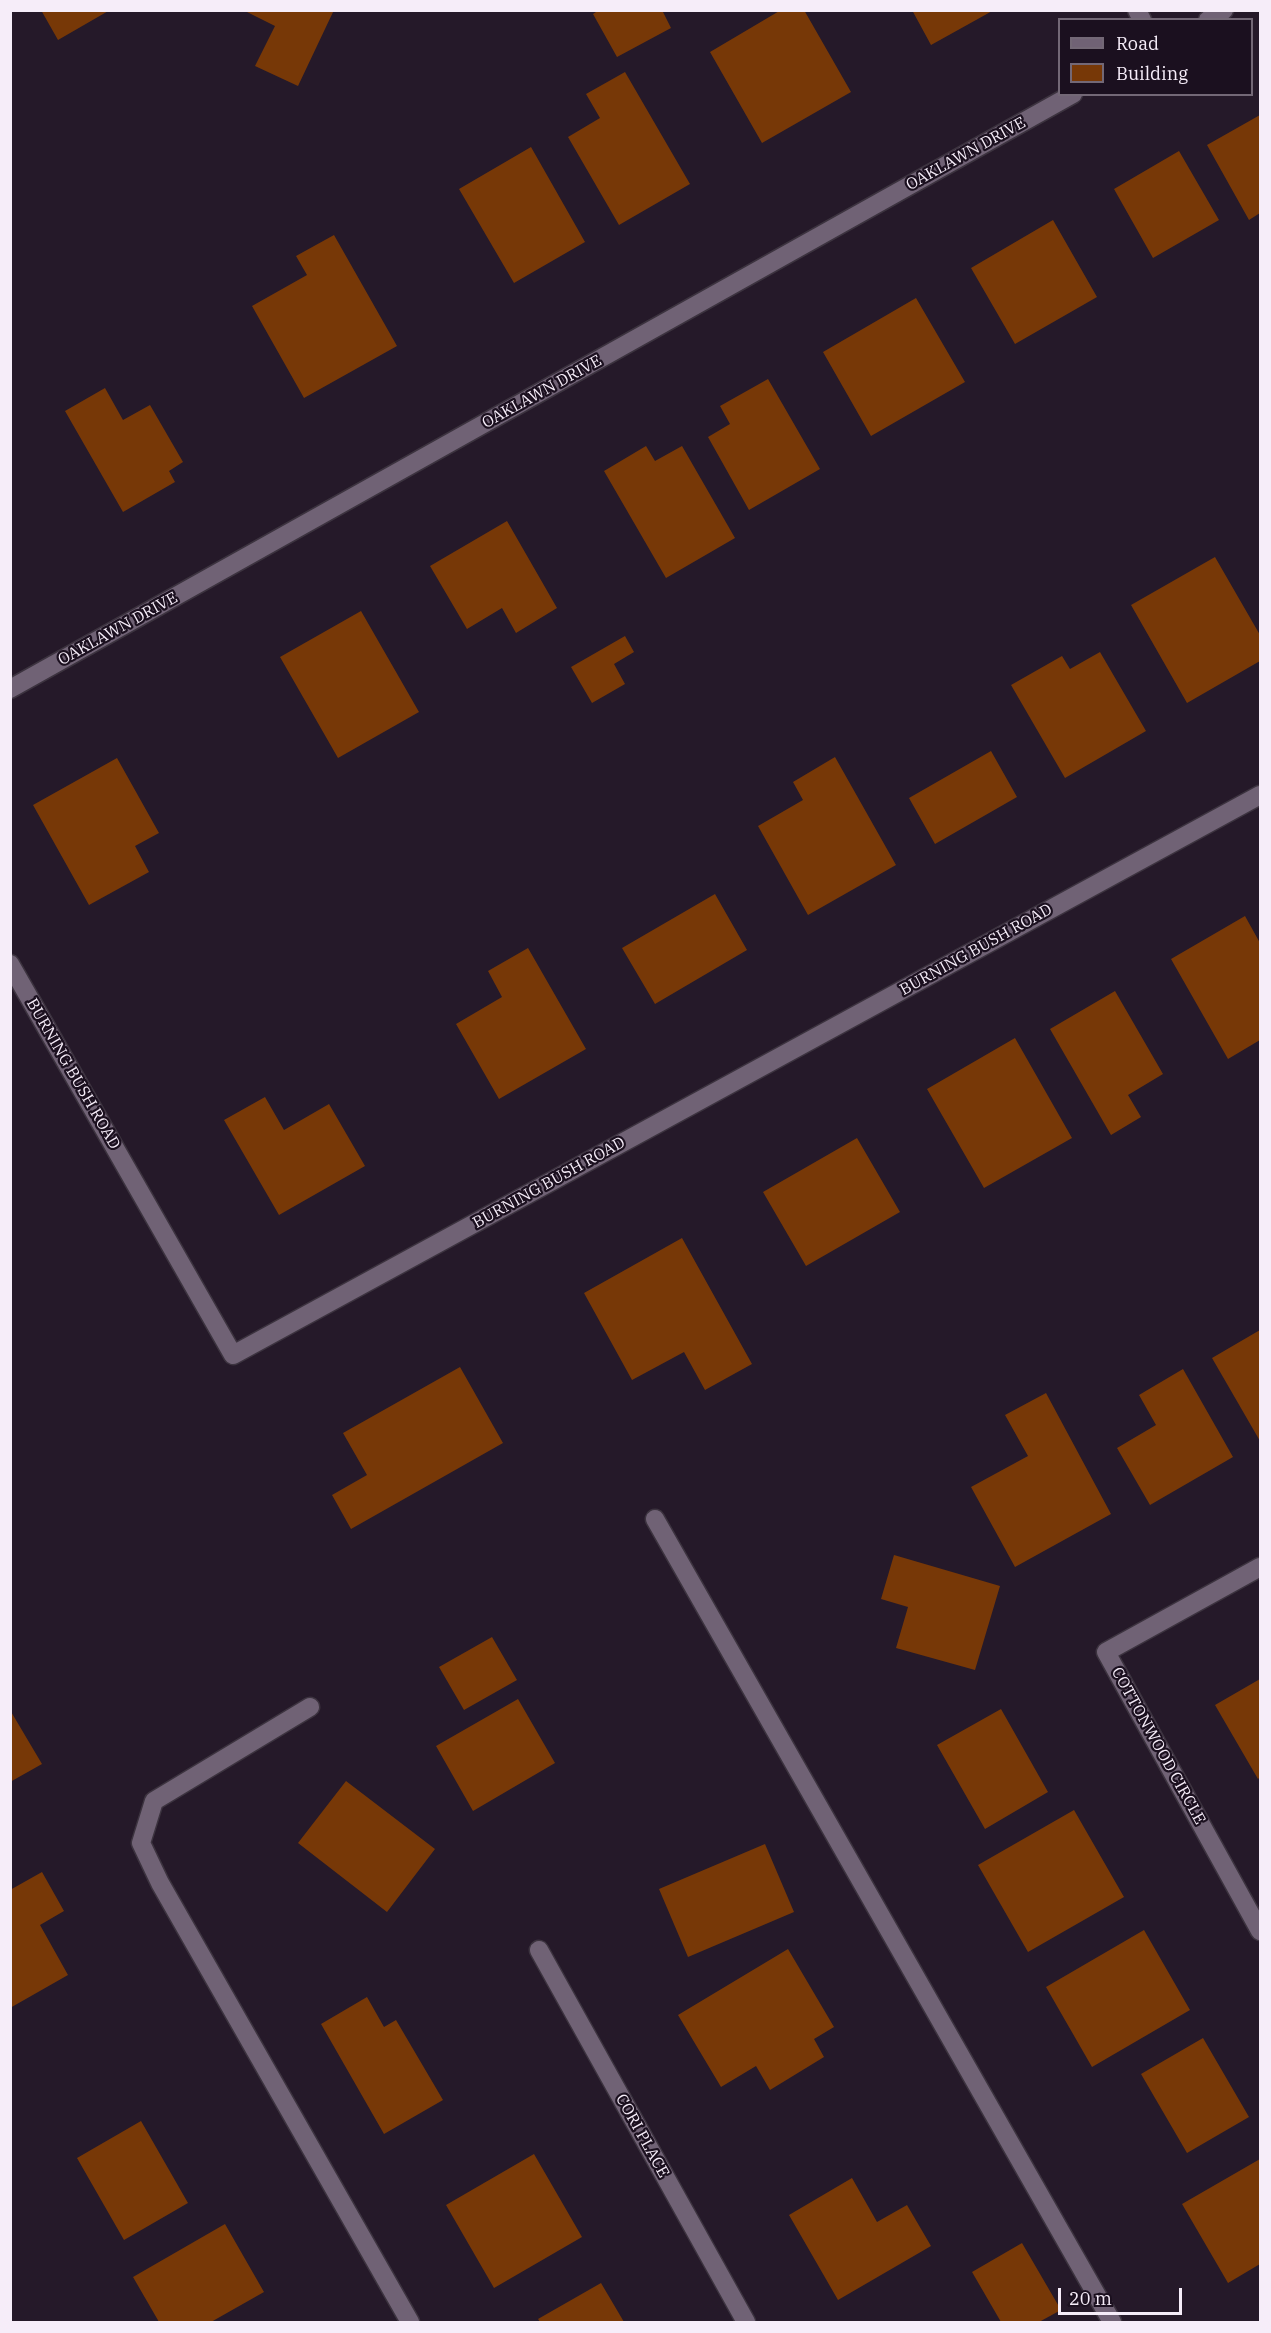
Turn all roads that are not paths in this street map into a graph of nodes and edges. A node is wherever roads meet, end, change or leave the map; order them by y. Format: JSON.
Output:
{"nodes":[{"id":1,"x":1224,"y":10,"type":"edge"},
{"id":2,"x":1211,"y":18,"type":"edge"},
{"id":3,"x":1069,"y":96,"type":"edge"},
{"id":4,"x":10,"y":688,"type":"edge"},
{"id":5,"x":1260,"y":795,"type":"edge"},
{"id":6,"x":10,"y":964,"type":"edge"},
{"id":7,"x":655,"y":1519,"type":"dead end"},
{"id":8,"x":1260,"y":1567,"type":"edge"},
{"id":9,"x":309,"y":1707,"type":"dead end"},
{"id":10,"x":1260,"y":1931,"type":"edge"},
{"id":11,"x":539,"y":1950,"type":"dead end"},
{"id":12,"x":410,"y":2322,"type":"edge"},
{"id":13,"x":746,"y":2322,"type":"edge"},
{"id":14,"x":1112,"y":2322,"type":"edge"}],
"edges":[{"from":1,"to":2,"type":"street"},
{"from":3,"to":4,"type":"street","name":"OAKLAWN DRIVE"},
{"from":5,"to":6,"type":"street","name":"BURNING BUSH ROAD"},
{"from":7,"to":14,"type":"street"},
{"from":8,"to":10,"type":"street","name":"COTTONWOOD CIRCLE"},
{"from":9,"to":12,"type":"street"},
{"from":11,"to":13,"type":"street","name":"CORI PLACE"}]}
